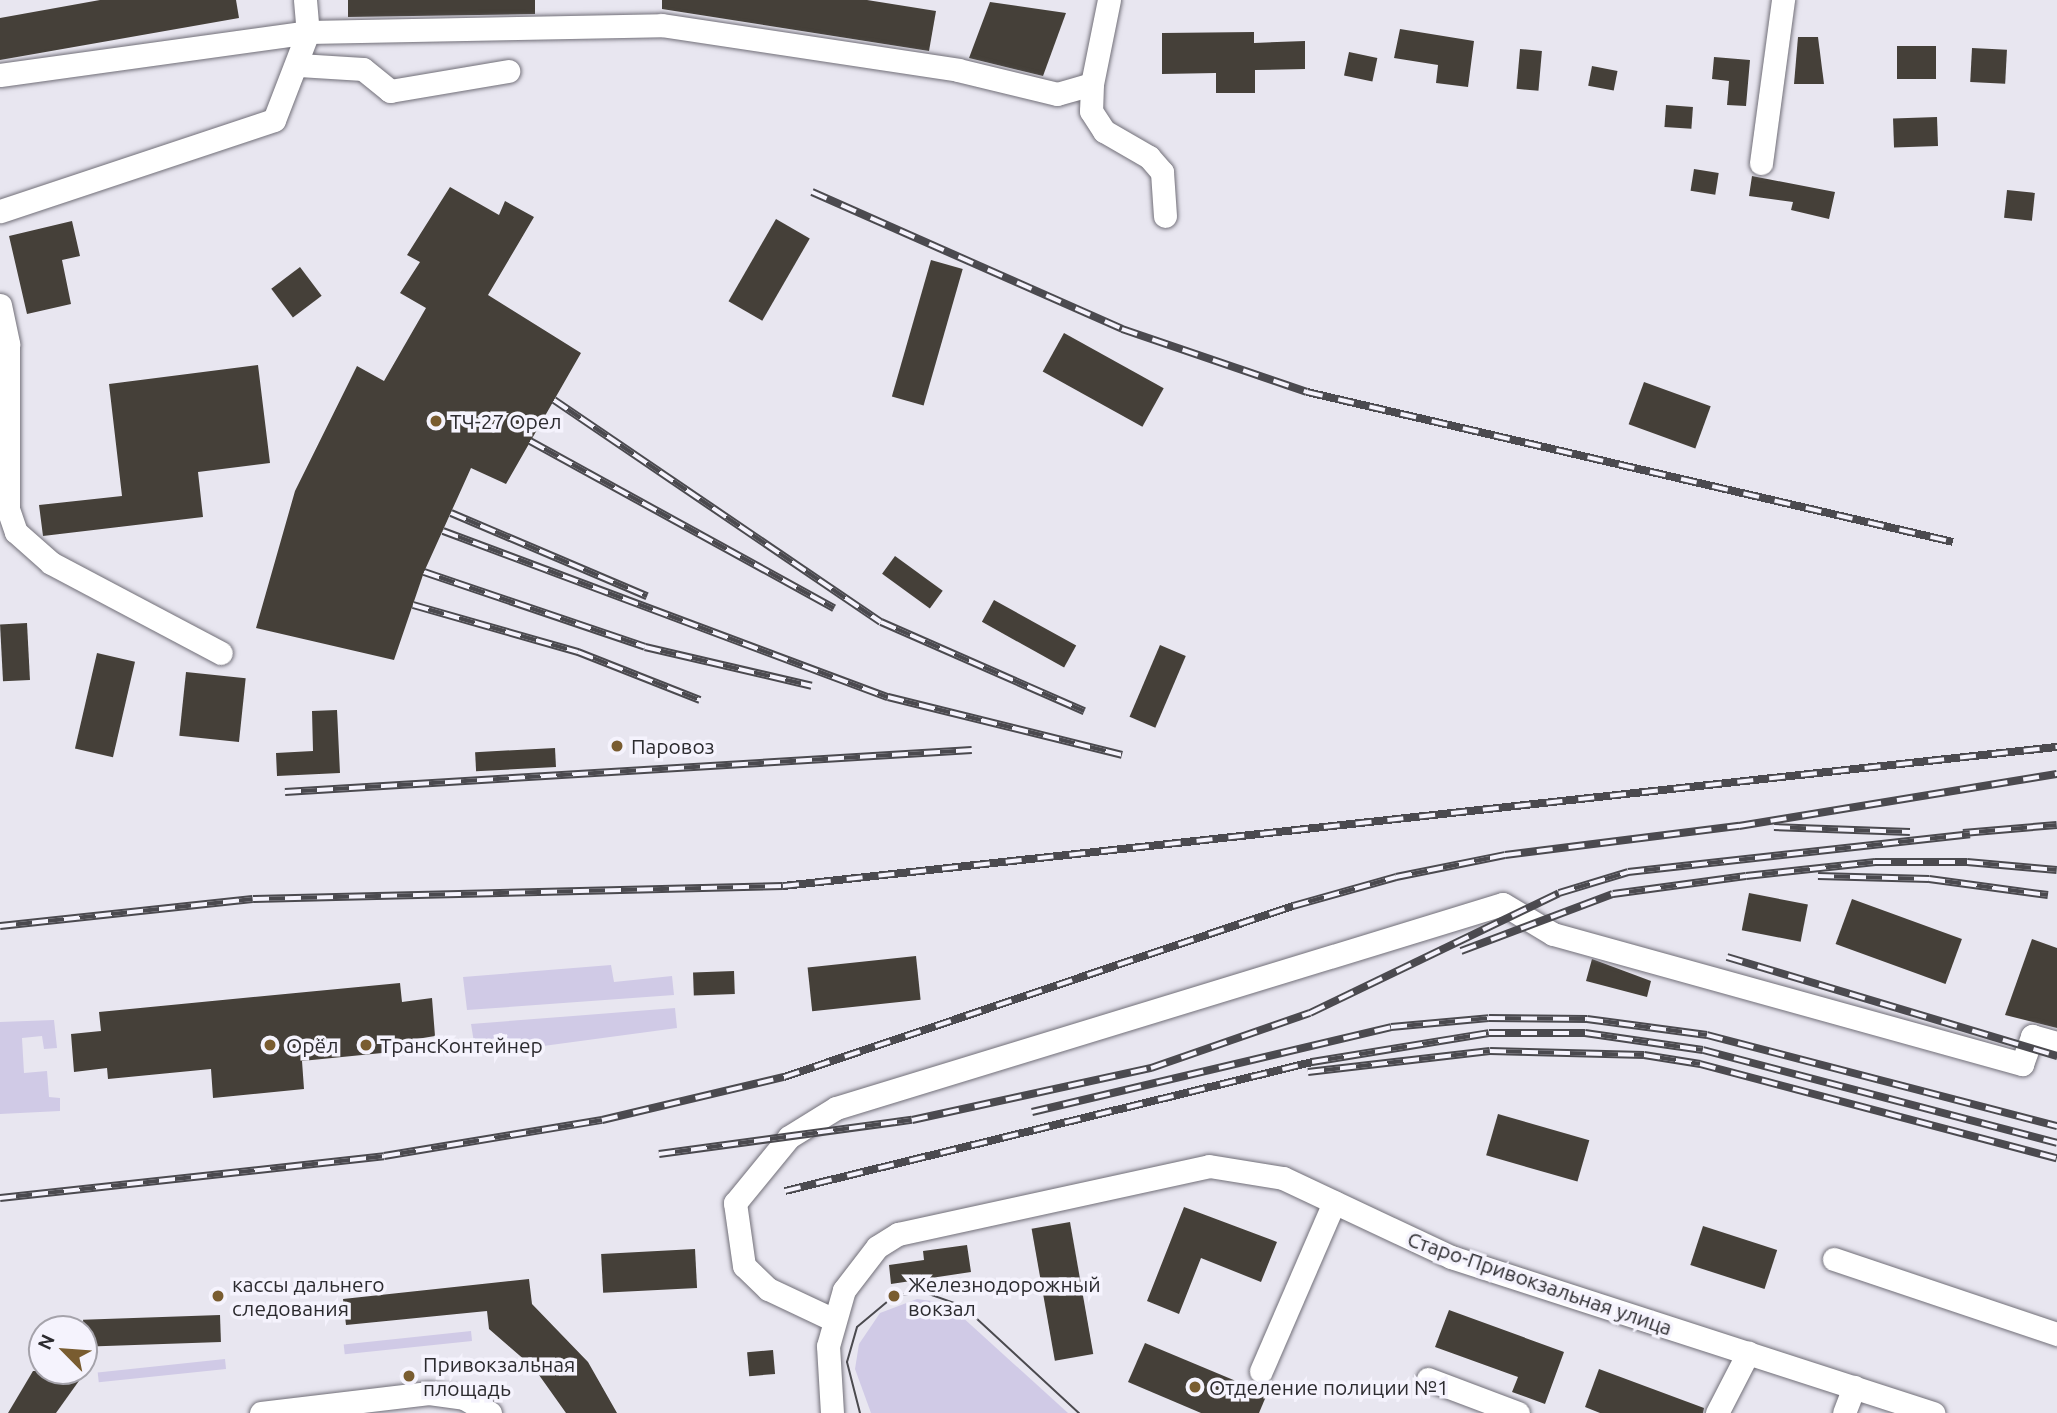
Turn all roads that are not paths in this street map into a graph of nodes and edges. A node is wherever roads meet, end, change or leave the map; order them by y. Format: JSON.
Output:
{"nodes":[{"id":1,"x":305,"y":0,"type":"edge"},
{"id":2,"x":1109,"y":0,"type":"edge"},
{"id":3,"x":1783,"y":0,"type":"edge"},
{"id":4,"x":308,"y":32,"type":"junction"},
{"id":5,"x":299,"y":65,"type":"junction"},
{"id":6,"x":508,"y":71,"type":"dead end"},
{"id":7,"x":0,"y":75,"type":"edge"},
{"id":8,"x":1092,"y":84,"type":"junction"},
{"id":9,"x":1761,"y":163,"type":"dead end"},
{"id":10,"x":0,"y":211,"type":"edge"},
{"id":11,"x":1165,"y":216,"type":"dead end"},
{"id":12,"x":0,"y":305,"type":"edge"},
{"id":13,"x":221,"y":653,"type":"dead end"},
{"id":14,"x":2057,"y":1043,"type":"edge"},
{"id":15,"x":1334,"y":1202,"type":"junction"},
{"id":16,"x":1834,"y":1259,"type":"dead end"},
{"id":17,"x":834,"y":1320,"type":"junction"},
{"id":18,"x":2057,"y":1334,"type":"edge"},
{"id":19,"x":1748,"y":1353,"type":"junction"},
{"id":20,"x":1261,"y":1371,"type":"dead end"},
{"id":21,"x":1429,"y":1379,"type":"dead end"},
{"id":22,"x":1854,"y":1387,"type":"junction"},
{"id":23,"x":261,"y":1413,"type":"edge"},
{"id":24,"x":490,"y":1413,"type":"edge"},
{"id":25,"x":832,"y":1413,"type":"edge"},
{"id":26,"x":1518,"y":1413,"type":"edge"},
{"id":27,"x":1717,"y":1413,"type":"edge"},
{"id":28,"x":1844,"y":1413,"type":"edge"},
{"id":29,"x":1933,"y":1413,"type":"edge"}],
"edges":[{"from":1,"to":4,"type":"street"},
{"from":2,"to":8,"type":"street"},
{"from":3,"to":9,"type":"street"},
{"from":4,"to":5,"type":"street"},
{"from":4,"to":7,"type":"street"},
{"from":4,"to":8,"type":"street"},
{"from":5,"to":6,"type":"street"},
{"from":5,"to":10,"type":"street"},
{"from":8,"to":11,"type":"street"},
{"from":12,"to":13,"type":"street"},
{"from":14,"to":17,"type":"street"},
{"from":15,"to":17,"type":"street","name":"Старо-Привокзальная улица"},
{"from":15,"to":19,"type":"street","name":"Старо-Привокзальная улица"},
{"from":15,"to":20,"type":"street"},
{"from":16,"to":18,"type":"street"},
{"from":17,"to":25,"type":"street","name":"Старо-Привокзальная улица"},
{"from":19,"to":22,"type":"street","name":"Старо-Привокзальная улица"},
{"from":19,"to":27,"type":"street"},
{"from":21,"to":26,"type":"street"},
{"from":22,"to":28,"type":"street"},
{"from":22,"to":29,"type":"street","name":"Старо-Привокзальная улица"},
{"from":23,"to":24,"type":"street"}]}
